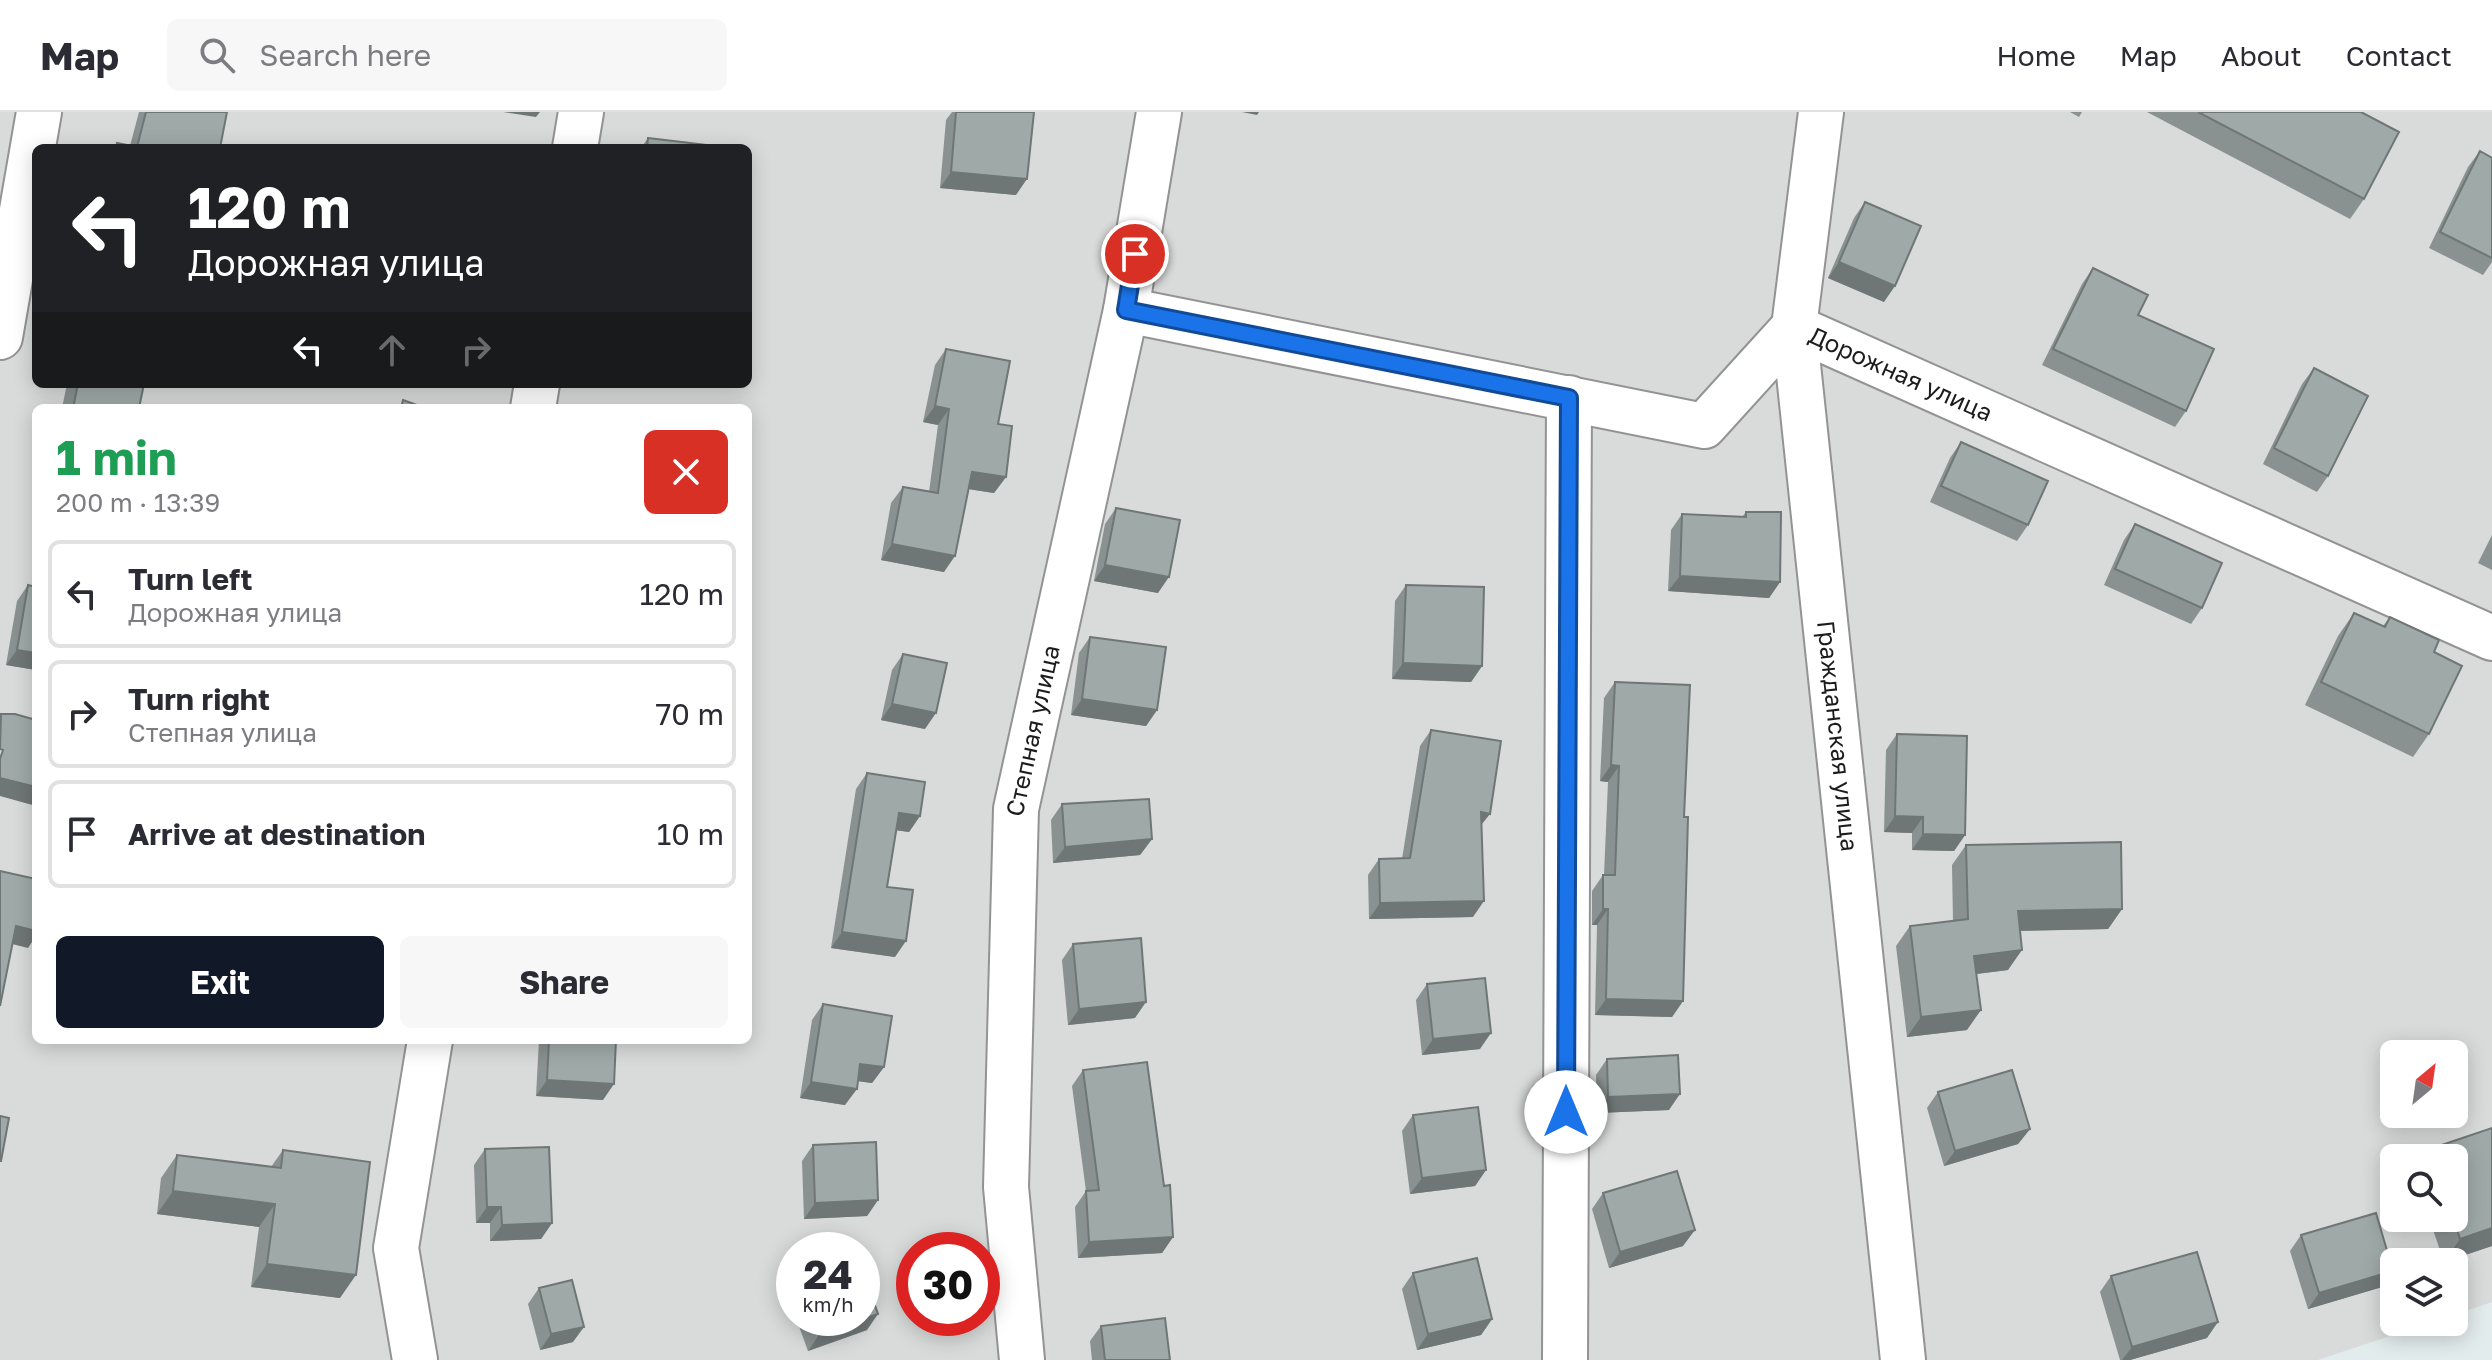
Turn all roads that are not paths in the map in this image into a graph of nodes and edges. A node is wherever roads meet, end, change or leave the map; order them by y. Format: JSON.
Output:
{"nodes":[{"id":1,"x":39,"y":112,"type":"edge"},
{"id":2,"x":581,"y":112,"type":"edge"},
{"id":3,"x":1159,"y":112,"type":"edge"},
{"id":4,"x":1821,"y":112,"type":"edge"},
{"id":5,"x":33,"y":144,"type":"edge"},
{"id":6,"x":576,"y":144,"type":"edge"},
{"id":7,"x":32,"y":152,"type":"edge"},
{"id":8,"x":1126,"y":310,"type":"junction"},
{"id":9,"x":1794,"y":327,"type":"junction"},
{"id":10,"x":0,"y":337,"type":"edge"},
{"id":11,"x":1569,"y":398,"type":"junction"},
{"id":12,"x":2492,"y":638,"type":"edge"},
{"id":13,"x":429,"y":1044,"type":"edge"},
{"id":14,"x":415,"y":1360,"type":"edge"},
{"id":15,"x":1022,"y":1360,"type":"edge"},
{"id":16,"x":1565,"y":1360,"type":"edge"},
{"id":17,"x":1903,"y":1360,"type":"edge"}],
"edges":[{"from":1,"to":5,"type":"street"},
{"from":2,"to":6,"type":"street"},
{"from":3,"to":8,"type":"street","name":"Степная улица"},
{"from":4,"to":9,"type":"street","name":"Гражданская улица"},
{"from":7,"to":10,"type":"street"},
{"from":8,"to":11,"type":"street","name":"Дорожная улица"},
{"from":8,"to":15,"type":"street","name":"Степная улица"},
{"from":9,"to":11,"type":"street","name":"Дорожная улица"},
{"from":9,"to":12,"type":"street","name":"Дорожная улица"},
{"from":9,"to":17,"type":"street","name":"Гражданская улица"},
{"from":11,"to":16,"type":"street"},
{"from":13,"to":14,"type":"street"}]}
